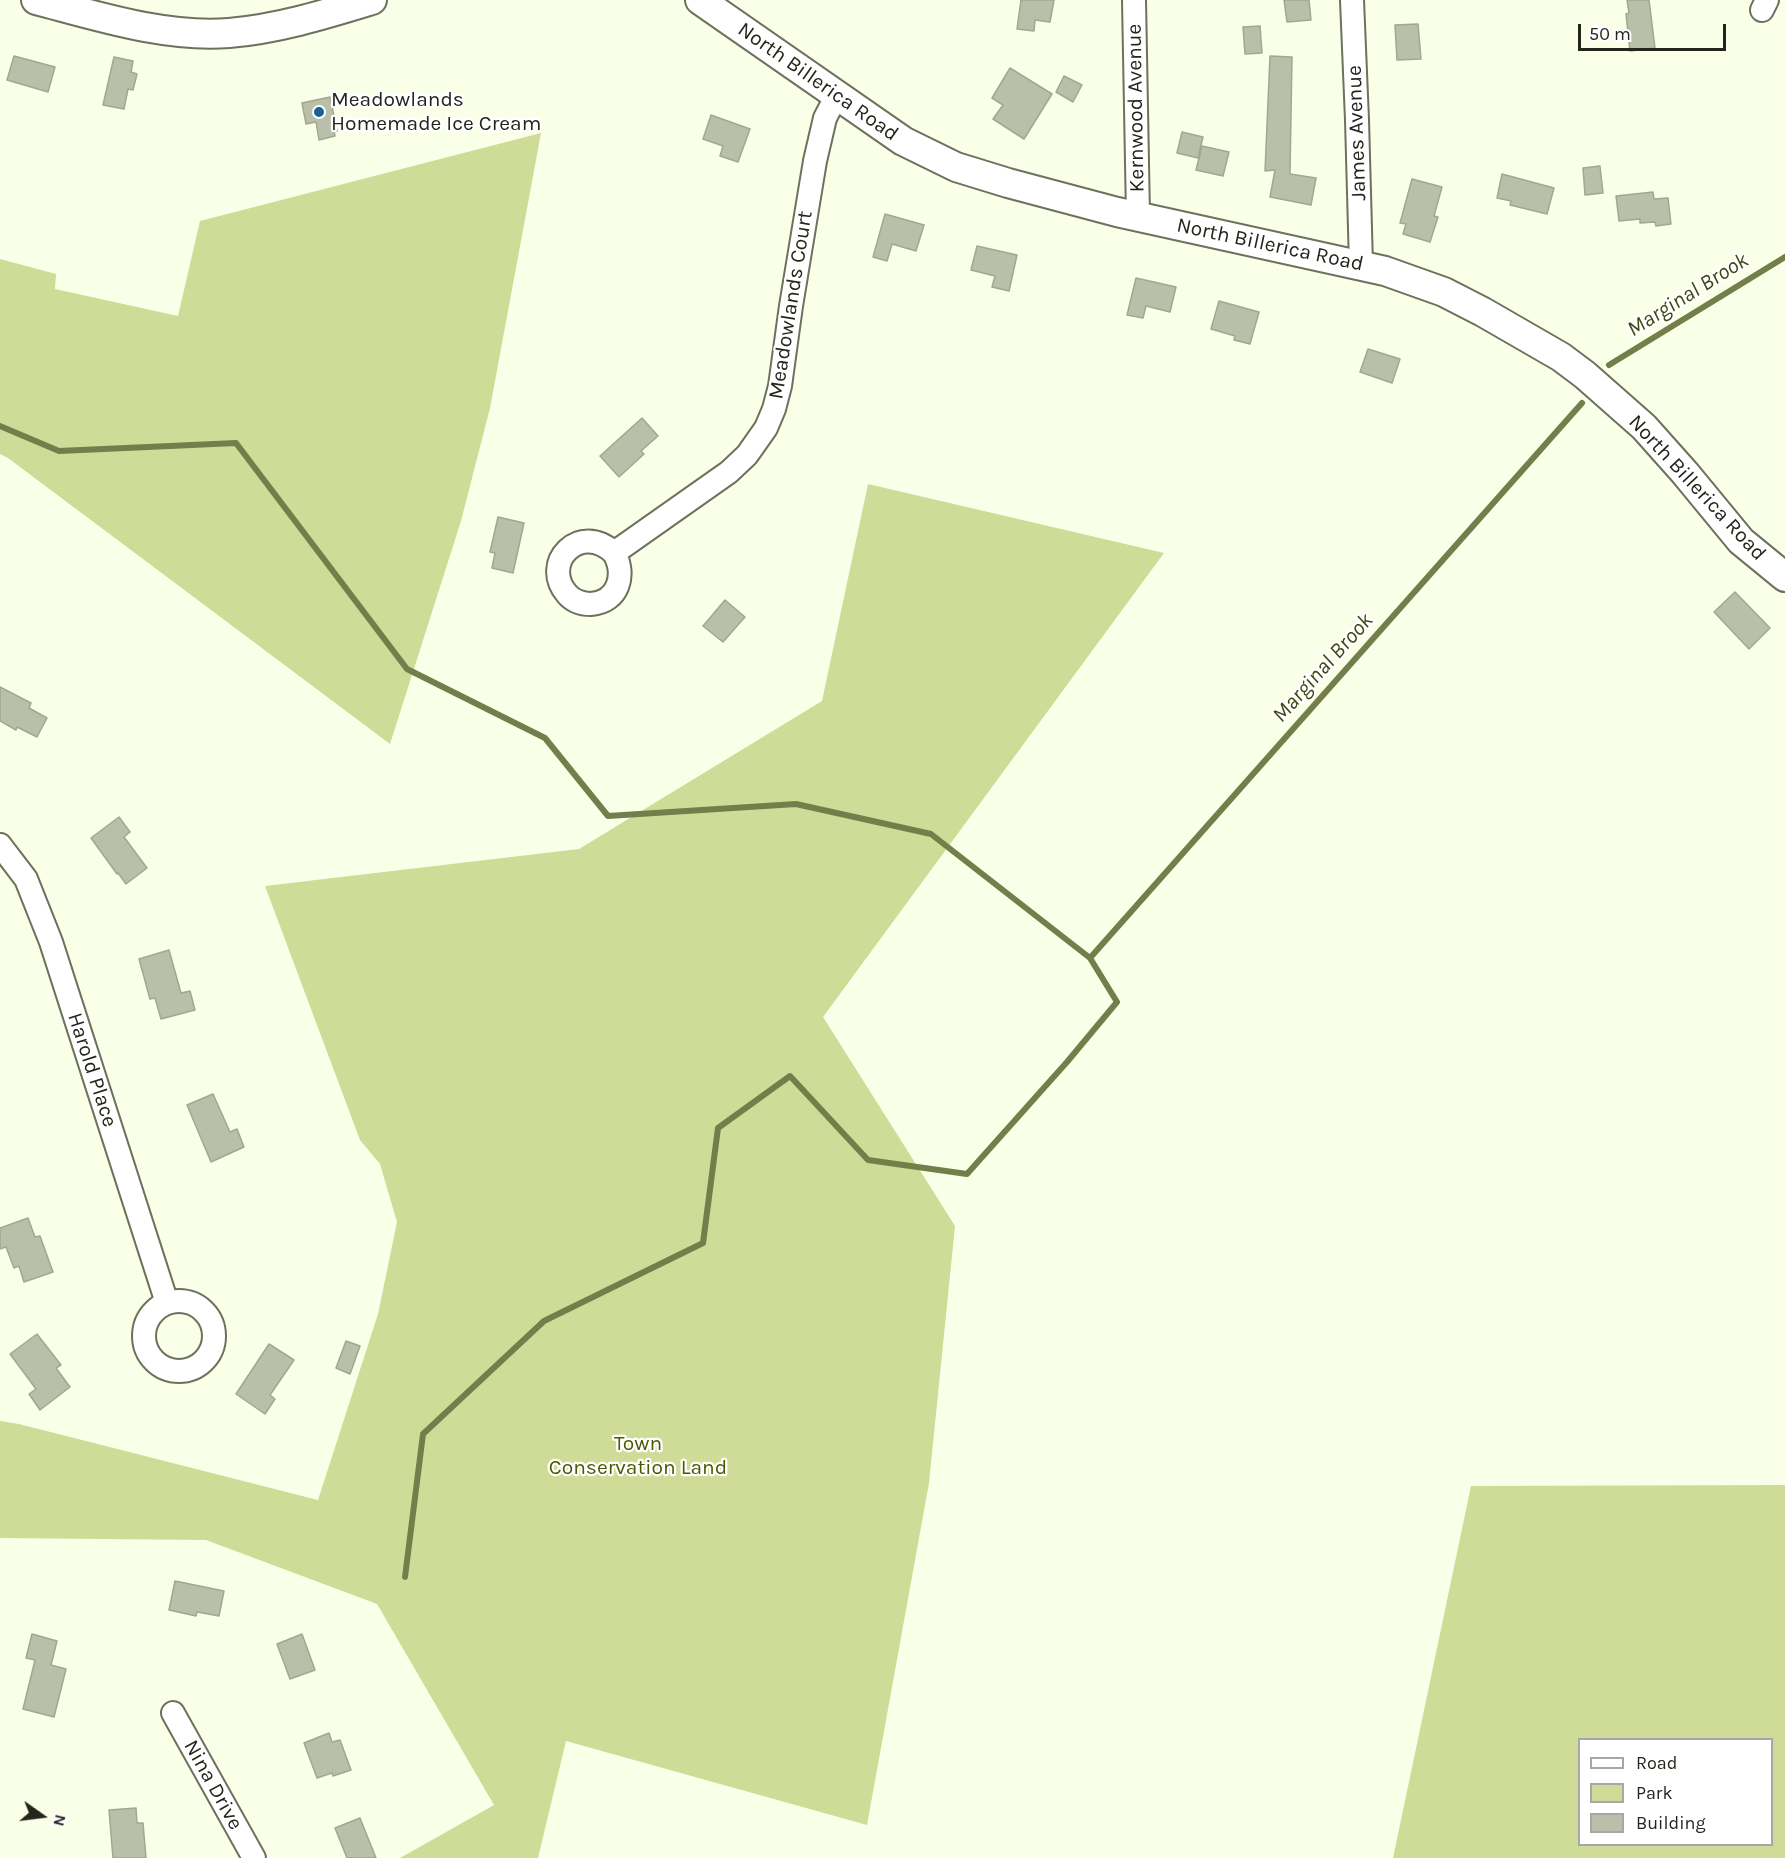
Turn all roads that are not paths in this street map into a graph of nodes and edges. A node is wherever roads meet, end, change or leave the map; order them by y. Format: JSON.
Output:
{"nodes":[{"id":1,"x":36,"y":0,"type":"edge"},
{"id":2,"x":372,"y":0,"type":"edge"},
{"id":3,"x":700,"y":0,"type":"edge"},
{"id":4,"x":1134,"y":0,"type":"edge"},
{"id":5,"x":1352,"y":0,"type":"edge"},
{"id":6,"x":837,"y":95,"type":"junction"},
{"id":7,"x":1138,"y":216,"type":"junction"},
{"id":8,"x":1361,"y":265,"type":"junction"},
{"id":9,"x":614,"y":553,"type":"dead end"},
{"id":10,"x":1785,"y":578,"type":"edge"},
{"id":11,"x":0,"y":845,"type":"edge"},
{"id":12,"x":167,"y":1303,"type":"dead end"},
{"id":13,"x":173,"y":1713,"type":"dead end"},
{"id":14,"x":254,"y":1858,"type":"edge"}],
"edges":[{"from":1,"to":2,"type":"main road"},
{"from":3,"to":6,"type":"main road","name":"North Billerica Road"},
{"from":4,"to":7,"type":"street","name":"Kernwood Avenue"},
{"from":5,"to":8,"type":"street","name":"James Avenue"},
{"from":6,"to":7,"type":"main road","name":"North Billerica Road"},
{"from":6,"to":9,"type":"street","name":"Meadowlands Court"},
{"from":7,"to":8,"type":"main road","name":"North Billerica Road"},
{"from":8,"to":10,"type":"main road","name":"North Billerica Road"},
{"from":11,"to":12,"type":"street","name":"Harold Place"},
{"from":13,"to":14,"type":"street","name":"Nina Drive"}]}
